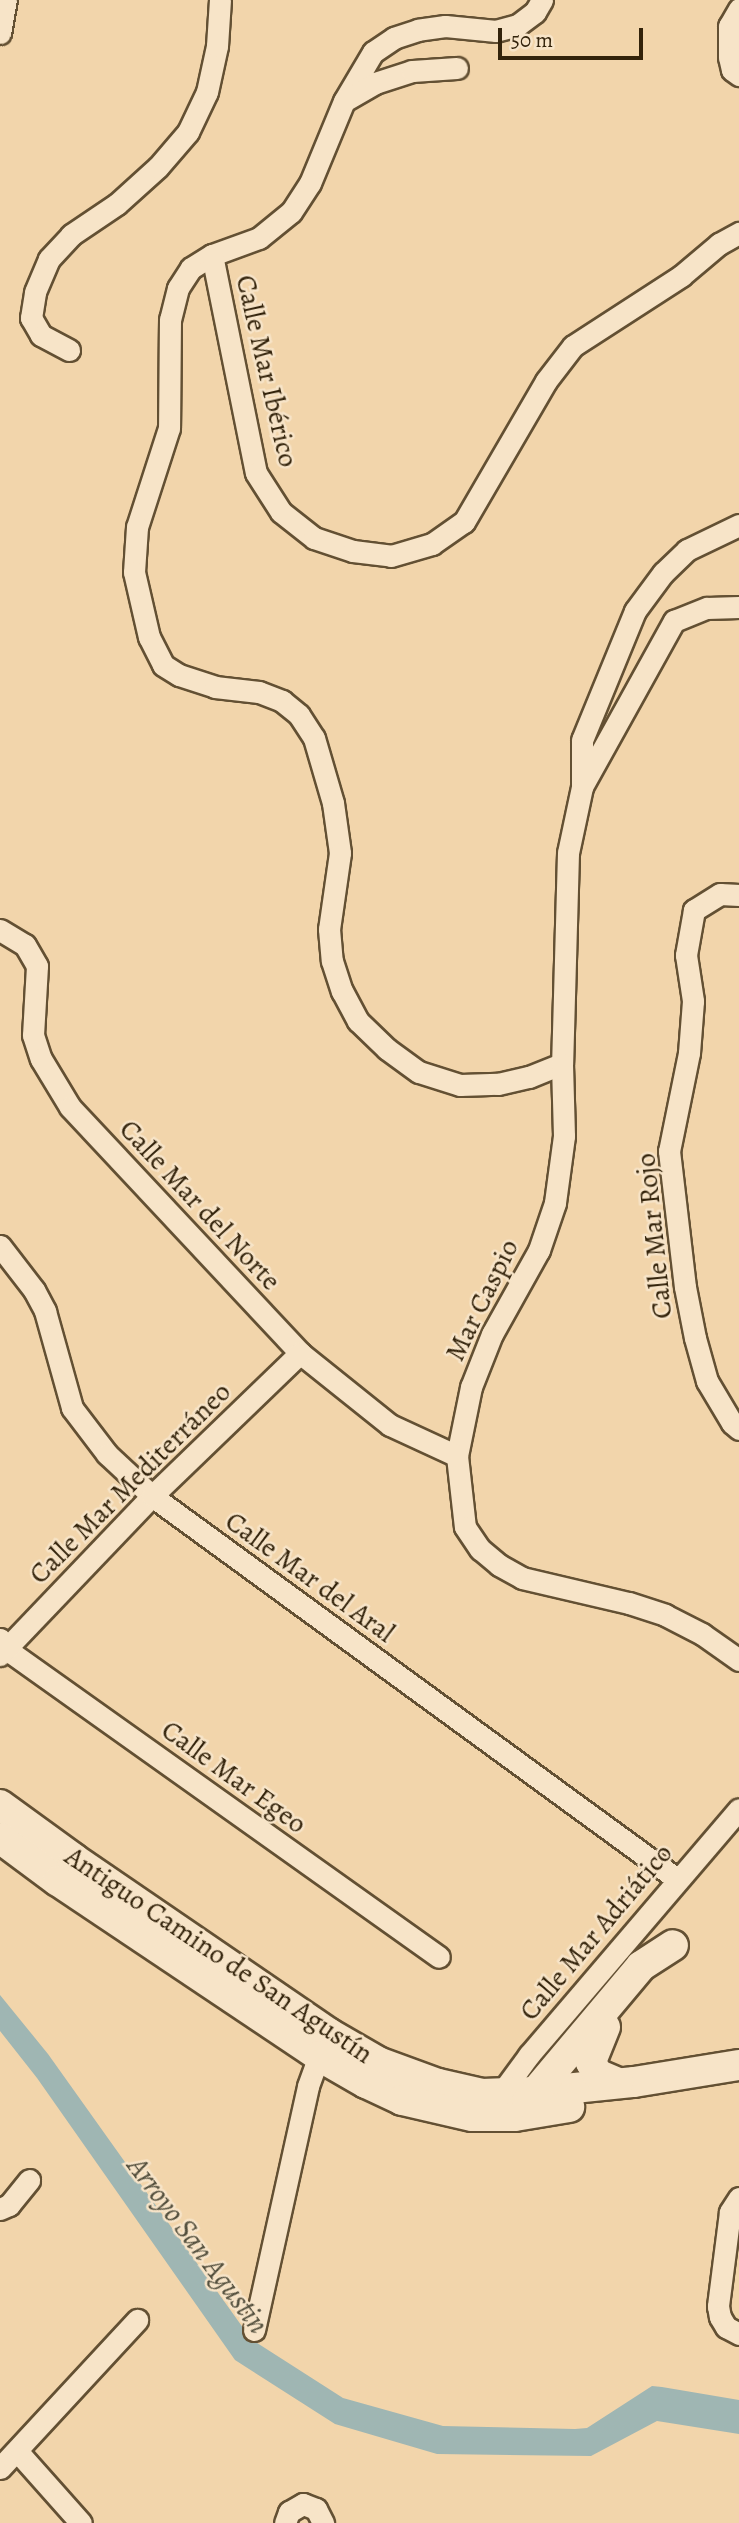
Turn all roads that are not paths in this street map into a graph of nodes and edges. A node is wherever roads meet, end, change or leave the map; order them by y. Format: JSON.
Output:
{"nodes":[{"id":1,"x":6,"y":0,"type":"edge"},
{"id":2,"x":220,"y":0,"type":"edge"},
{"id":3,"x":542,"y":0,"type":"edge"},
{"id":4,"x":739,"y":9,"type":"edge"},
{"id":5,"x":0,"y":33,"type":"edge"},
{"id":6,"x":457,"y":68,"type":"dead end"},
{"id":7,"x":739,"y":75,"type":"edge"},
{"id":8,"x":344,"y":101,"type":"junction"},
{"id":9,"x":739,"y":233,"type":"edge"},
{"id":10,"x":212,"y":255,"type":"junction"},
{"id":11,"x":69,"y":349,"type":"dead end"},
{"id":12,"x":739,"y":525,"type":"edge"},
{"id":13,"x":739,"y":607,"type":"edge"},
{"id":14,"x":582,"y":787,"type":"junction"},
{"id":15,"x":739,"y":895,"type":"edge"},
{"id":16,"x":0,"y":930,"type":"edge"},
{"id":17,"x":562,"y":1064,"type":"junction"},
{"id":18,"x":0,"y":1246,"type":"edge"},
{"id":19,"x":300,"y":1353,"type":"junction"},
{"id":20,"x":739,"y":1429,"type":"edge"},
{"id":21,"x":457,"y":1456,"type":"junction"},
{"id":22,"x":152,"y":1496,"type":"junction"},
{"id":23,"x":1,"y":1651,"type":"edge"},
{"id":24,"x":739,"y":1660,"type":"edge"},
{"id":25,"x":0,"y":1804,"type":"edge"},
{"id":26,"x":739,"y":1809,"type":"edge"},
{"id":27,"x":0,"y":1838,"type":"edge"},
{"id":28,"x":677,"y":1879,"type":"junction"},
{"id":29,"x":673,"y":1945,"type":"dead end"},
{"id":30,"x":439,"y":1957,"type":"dead end"},
{"id":31,"x":605,"y":2027,"type":"dead end"},
{"id":32,"x":319,"y":2056,"type":"junction"},
{"id":33,"x":739,"y":2065,"type":"edge"},
{"id":34,"x":618,"y":2083,"type":"junction"},
{"id":35,"x":739,"y":2083,"type":"edge"},
{"id":36,"x":535,"y":2092,"type":"junction"},
{"id":37,"x":500,"y":2108,"type":"junction"},
{"id":38,"x":29,"y":2180,"type":"dead end"},
{"id":39,"x":739,"y":2198,"type":"edge"},
{"id":40,"x":0,"y":2209,"type":"edge"},
{"id":41,"x":137,"y":2320,"type":"dead end"},
{"id":42,"x":254,"y":2330,"type":"dead end"},
{"id":43,"x":739,"y":2334,"type":"edge"},
{"id":44,"x":17,"y":2451,"type":"junction"},
{"id":45,"x":0,"y":2468,"type":"edge"},
{"id":46,"x":81,"y":2523,"type":"edge"},
{"id":47,"x":285,"y":2523,"type":"edge"},
{"id":48,"x":323,"y":2523,"type":"edge"}],
"edges":[{"from":1,"to":5,"type":"street"},
{"from":2,"to":11,"type":"street"},
{"from":3,"to":8,"type":"street","name":"Calle Mar Ibérico"},
{"from":4,"to":7,"type":"street"},
{"from":6,"to":8,"type":"street"},
{"from":8,"to":10,"type":"street","name":"Calle Mar Ibérico"},
{"from":9,"to":10,"type":"street","name":"Calle Mar Ibérico"},
{"from":10,"to":17,"type":"street","name":"Calle Mar Ibérico"},
{"from":12,"to":14,"type":"street"},
{"from":13,"to":14,"type":"street"},
{"from":14,"to":17,"type":"street","name":"Mar Caspio"},
{"from":15,"to":20,"type":"street","name":"Calle Mar Rojo"},
{"from":16,"to":19,"type":"street","name":"Calle Mar del Norte"},
{"from":17,"to":21,"type":"street","name":"Mar Caspio"},
{"from":18,"to":22,"type":"street","name":"Calle Mar del Aral"},
{"from":19,"to":21,"type":"street","name":"Calle Mar del Norte"},
{"from":19,"to":22,"type":"street","name":"Calle Mar Mediterráneo"},
{"from":21,"to":24,"type":"street","name":"Mar Caspio"},
{"from":22,"to":23,"type":"street","name":"Calle Mar Mediterráneo"},
{"from":22,"to":28,"type":"street","name":"Calle Mar del Aral"},
{"from":23,"to":30,"type":"street","name":"Calle Mar Egeo"},
{"from":25,"to":37,"type":"street","name":"Antiguo Camino de San Agustín"},
{"from":26,"to":28,"type":"street","name":"Calle Mar Adriático"},
{"from":27,"to":32,"type":"street","name":"Antiguo Camino de San Agustín"},
{"from":28,"to":37,"type":"street","name":"Calle Mar Adriático"},
{"from":29,"to":36,"type":"street"},
{"from":31,"to":34,"type":"street"},
{"from":32,"to":37,"type":"street","name":"Antiguo Camino de San Agustín"},
{"from":32,"to":42,"type":"street"},
{"from":33,"to":34,"type":"street","name":"Antiguo Camino de San Agustín"},
{"from":34,"to":36,"type":"street","name":"Antiguo Camino de San Agustín"},
{"from":35,"to":37,"type":"street","name":"Antiguo Camino de San Agustín"},
{"from":36,"to":37,"type":"street","name":"Antiguo Camino de San Agustín"},
{"from":38,"to":40,"type":"street"},
{"from":39,"to":43,"type":"street"},
{"from":41,"to":44,"type":"street"},
{"from":44,"to":45,"type":"street"},
{"from":44,"to":46,"type":"street"},
{"from":47,"to":48,"type":"street"}]}
